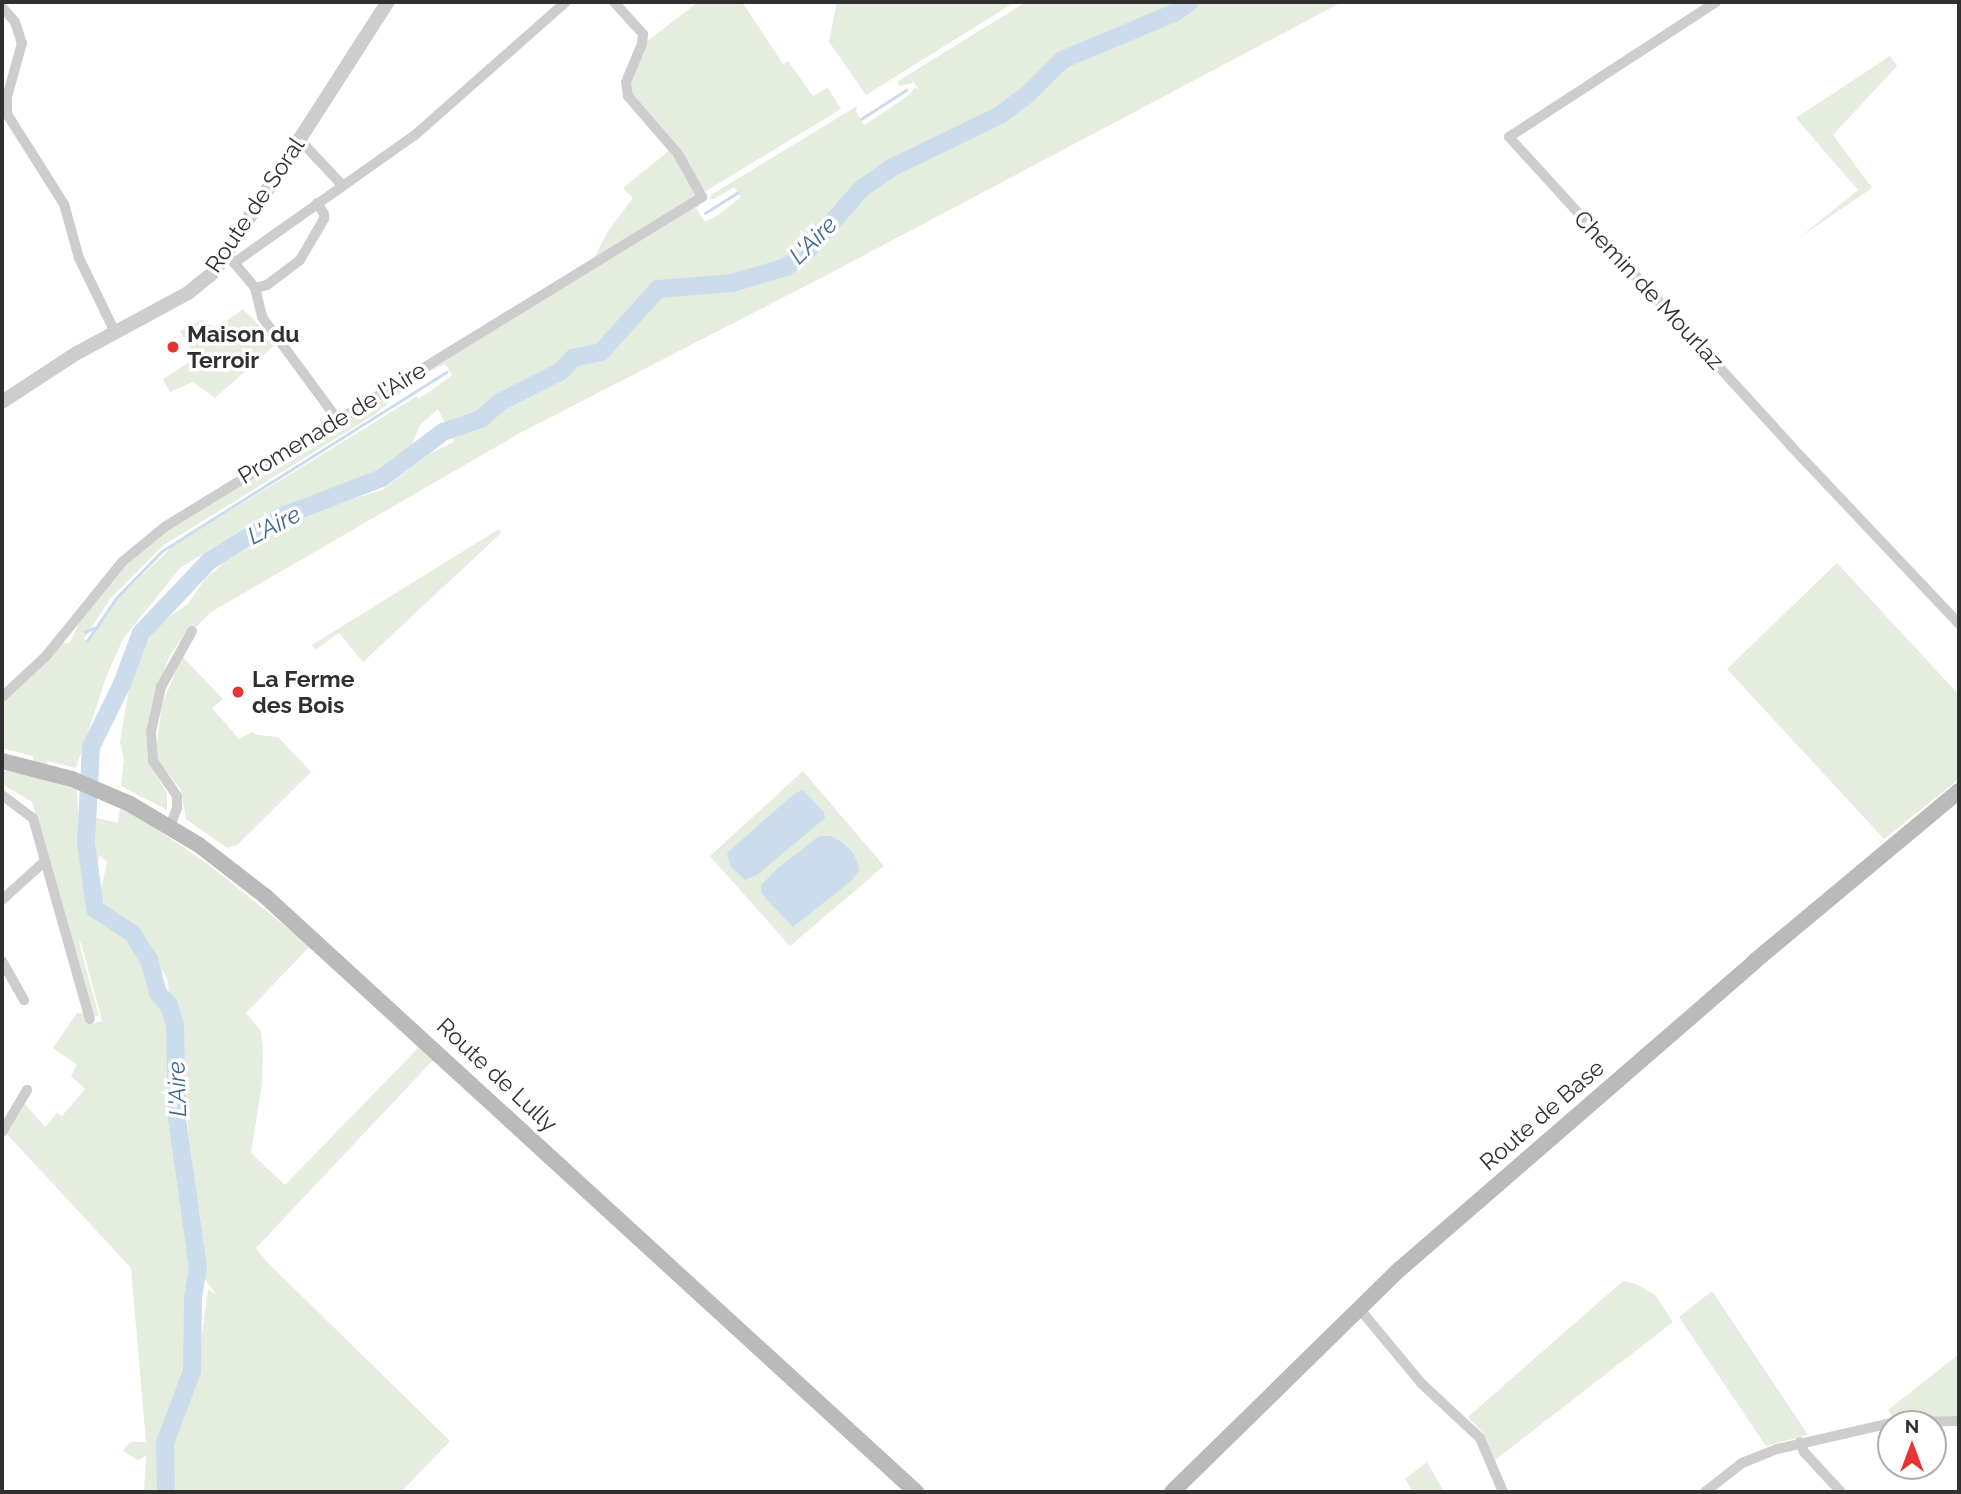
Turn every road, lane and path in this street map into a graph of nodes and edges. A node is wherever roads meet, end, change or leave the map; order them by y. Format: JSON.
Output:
{"nodes":[{"id":1,"x":388,"y":2,"type":"edge"},
{"id":2,"x":566,"y":2,"type":"edge"},
{"id":3,"x":614,"y":2,"type":"edge"},
{"id":4,"x":1716,"y":2,"type":"edge"},
{"id":5,"x":2,"y":7,"type":"edge"},
{"id":6,"x":299,"y":139,"type":"junction"},
{"id":7,"x":342,"y":185,"type":"junction"},
{"id":8,"x":317,"y":203,"type":"junction"},
{"id":9,"x":230,"y":259,"type":"junction"},
{"id":10,"x":255,"y":288,"type":"junction"},
{"id":11,"x":115,"y":332,"type":"junction"},
{"id":12,"x":2,"y":402,"type":"edge"},
{"id":13,"x":338,"y":420,"type":"junction"},
{"id":14,"x":1959,"y":624,"type":"edge"},
{"id":15,"x":192,"y":631,"type":"dead end"},
{"id":16,"x":2,"y":697,"type":"edge"},
{"id":17,"x":3,"y":761,"type":"edge"},
{"id":18,"x":1959,"y":791,"type":"edge"},
{"id":19,"x":2,"y":795,"type":"edge"},
{"id":20,"x":170,"y":827,"type":"junction"},
{"id":21,"x":45,"y":861,"type":"junction"},
{"id":22,"x":2,"y":900,"type":"edge"},
{"id":23,"x":2,"y":961,"type":"edge"},
{"id":24,"x":24,"y":1000,"type":"dead end"},
{"id":25,"x":90,"y":1019,"type":"dead end"},
{"id":26,"x":27,"y":1090,"type":"dead end"},
{"id":27,"x":2,"y":1131,"type":"edge"},
{"id":28,"x":1358,"y":1307,"type":"junction"},
{"id":29,"x":1959,"y":1421,"type":"edge"},
{"id":30,"x":1800,"y":1442,"type":"junction"},
{"id":31,"x":916,"y":1492,"type":"edge"},
{"id":32,"x":1172,"y":1492,"type":"edge"},
{"id":33,"x":1503,"y":1492,"type":"edge"},
{"id":34,"x":1705,"y":1492,"type":"edge"},
{"id":35,"x":1842,"y":1492,"type":"edge"}],
"edges":[{"from":1,"to":6,"type":"street","name":"Route de Soral"},
{"from":2,"to":7,"type":"street"},
{"from":3,"to":13,"type":"street","name":"Promenade de l'Aire"},
{"from":4,"to":14,"type":"street","name":"Chemin de Mourlaz"},
{"from":5,"to":11,"type":"street"},
{"from":6,"to":7,"type":"street"},
{"from":6,"to":9,"type":"street","name":"Route de Soral"},
{"from":7,"to":8,"type":"street"},
{"from":8,"to":9,"type":"street"},
{"from":8,"to":10,"type":"street"},
{"from":9,"to":10,"type":"street"},
{"from":9,"to":11,"type":"street","name":"Route de Soral"},
{"from":10,"to":13,"type":"street"},
{"from":11,"to":12,"type":"street","name":"Route de Soral"},
{"from":13,"to":16,"type":"street","name":"Promenade de l'Aire"},
{"from":15,"to":20,"type":"street"},
{"from":17,"to":20,"type":"main road","name":"Route de Lully"},
{"from":18,"to":28,"type":"main road","name":"Route de Base"},
{"from":19,"to":21,"type":"street"},
{"from":20,"to":31,"type":"main road","name":"Route de Lully"},
{"from":21,"to":22,"type":"street"},
{"from":21,"to":25,"type":"street"},
{"from":23,"to":24,"type":"street"},
{"from":26,"to":27,"type":"street"},
{"from":28,"to":32,"type":"main road","name":"Route de Base"},
{"from":28,"to":33,"type":"street"},
{"from":29,"to":30,"type":"street"},
{"from":30,"to":34,"type":"street"},
{"from":30,"to":35,"type":"street"}]}
